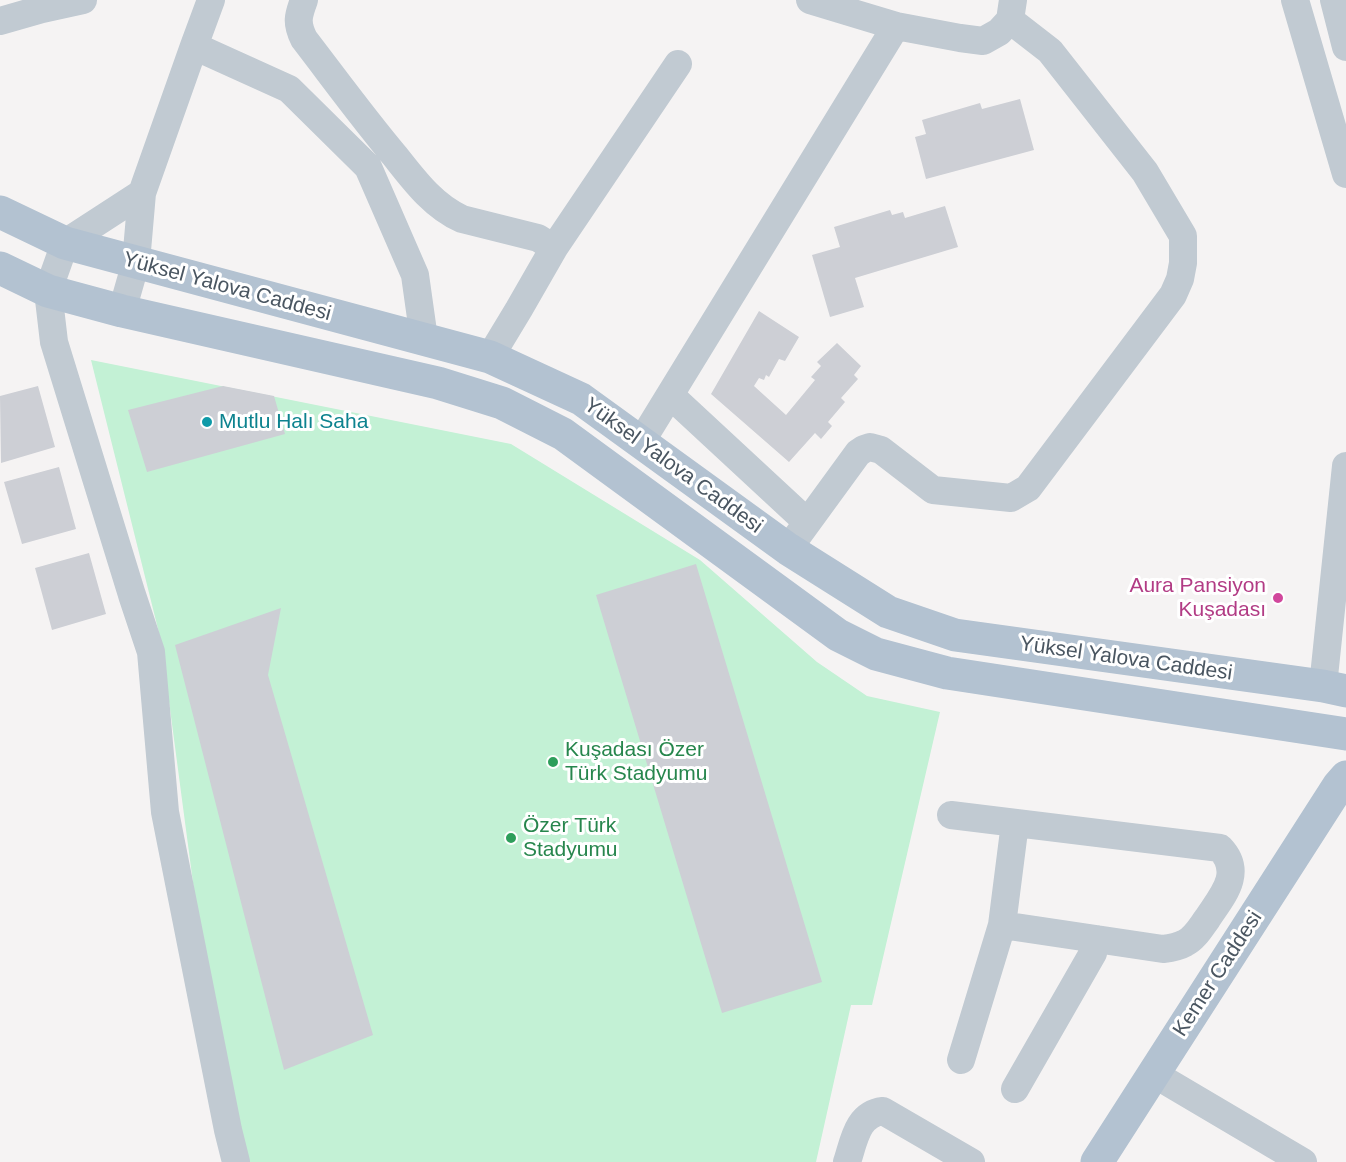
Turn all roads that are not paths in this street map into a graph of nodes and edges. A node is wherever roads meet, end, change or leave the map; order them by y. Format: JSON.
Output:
{"nodes":[{"id":1,"x":83,"y":0,"type":"edge"},
{"id":2,"x":211,"y":0,"type":"edge"},
{"id":3,"x":304,"y":0,"type":"edge"},
{"id":4,"x":810,"y":0,"type":"edge"},
{"id":5,"x":1295,"y":0,"type":"edge"},
{"id":6,"x":1334,"y":0,"type":"edge"},
{"id":7,"x":1011,"y":10,"type":"edge"},
{"id":8,"x":0,"y":21,"type":"edge"},
{"id":9,"x":896,"y":26,"type":"junction"},
{"id":10,"x":194,"y":46,"type":"junction"},
{"id":11,"x":1346,"y":46,"type":"edge"},
{"id":12,"x":678,"y":64,"type":"dead end"},
{"id":13,"x":1346,"y":174,"type":"edge"},
{"id":14,"x":142,"y":193,"type":"junction"},
{"id":15,"x":0,"y":212,"type":"edge"},
{"id":16,"x":66,"y":243,"type":"junction"},
{"id":17,"x":554,"y":248,"type":"junction"},
{"id":18,"x":136,"y":262,"type":"junction"},
{"id":19,"x":0,"y":268,"type":"edge"},
{"id":20,"x":48,"y":291,"type":"junction"},
{"id":21,"x":122,"y":311,"type":"junction"},
{"id":22,"x":424,"y":339,"type":"junction"},
{"id":23,"x":490,"y":357,"type":"junction"},
{"id":24,"x":670,"y":395,"type":"junction"},
{"id":25,"x":641,"y":442,"type":"junction"},
{"id":26,"x":1346,"y":466,"type":"edge"},
{"id":27,"x":807,"y":522,"type":"junction"},
{"id":28,"x":788,"y":549,"type":"junction"},
{"id":29,"x":1334,"y":689,"type":"edge"},
{"id":30,"x":1333,"y":732,"type":"edge"},
{"id":31,"x":1342,"y":781,"type":"edge"},
{"id":32,"x":951,"y":815,"type":"dead end"},
{"id":33,"x":1016,"y":823,"type":"junction"},
{"id":34,"x":1228,"y":887,"type":"junction"},
{"id":35,"x":1265,"y":902,"type":"junction"},
{"id":36,"x":1002,"y":925,"type":"junction"},
{"id":37,"x":1096,"y":939,"type":"junction"},
{"id":38,"x":962,"y":1060,"type":"dead end"},
{"id":39,"x":1154,"y":1074,"type":"junction"},
{"id":40,"x":1015,"y":1089,"type":"dead end"},
{"id":41,"x":236,"y":1162,"type":"edge"},
{"id":42,"x":847,"y":1162,"type":"edge"},
{"id":43,"x":971,"y":1162,"type":"edge"},
{"id":44,"x":1097,"y":1162,"type":"edge"},
{"id":45,"x":1303,"y":1162,"type":"edge"}],
"edges":[{"from":1,"to":8,"type":"street"},
{"from":2,"to":10,"type":"street"},
{"from":3,"to":17,"type":"street"},
{"from":4,"to":9,"type":"street"},
{"from":5,"to":13,"type":"street"},
{"from":6,"to":11,"type":"street"},
{"from":7,"to":9,"type":"street"},
{"from":7,"to":27,"type":"street"},
{"from":9,"to":24,"type":"street"},
{"from":10,"to":14,"type":"street"},
{"from":10,"to":22,"type":"street"},
{"from":12,"to":17,"type":"street"},
{"from":14,"to":16,"type":"street"},
{"from":14,"to":18,"type":"street"},
{"from":15,"to":16,"type":"main road","name":"Yüksel Yalova Caddesi"},
{"from":16,"to":18,"type":"main road","name":"Yüksel Yalova Caddesi"},
{"from":16,"to":20,"type":"street"},
{"from":17,"to":23,"type":"street"},
{"from":18,"to":21,"type":"street"},
{"from":18,"to":22,"type":"main road","name":"Yüksel Yalova Caddesi"},
{"from":19,"to":20,"type":"main road","name":"Yüksel Yalova Caddesi"},
{"from":20,"to":21,"type":"main road","name":"Yüksel Yalova Caddesi"},
{"from":20,"to":41,"type":"street"},
{"from":21,"to":30,"type":"main road","name":"Yüksel Yalova Caddesi"},
{"from":22,"to":23,"type":"main road","name":"Yüksel Yalova Caddesi"},
{"from":23,"to":25,"type":"main road","name":"Yüksel Yalova Caddesi"},
{"from":24,"to":25,"type":"street"},
{"from":24,"to":27,"type":"street"},
{"from":25,"to":28,"type":"main road","name":"Yüksel Yalova Caddesi"},
{"from":26,"to":29,"type":"street"},
{"from":27,"to":28,"type":"street"},
{"from":28,"to":29,"type":"main road","name":"Yüksel Yalova Caddesi"},
{"from":29,"to":30,"type":"main road"},
{"from":30,"to":31,"type":"main road","name":"Kemer Caddesi"},
{"from":31,"to":35,"type":"main road","name":"Kemer Caddesi"},
{"from":32,"to":33,"type":"street"},
{"from":33,"to":34,"type":"street"},
{"from":33,"to":36,"type":"street"},
{"from":34,"to":35,"type":"street"},
{"from":34,"to":37,"type":"street"},
{"from":35,"to":39,"type":"main road","name":"Kemer Caddesi"},
{"from":36,"to":37,"type":"street"},
{"from":36,"to":38,"type":"street"},
{"from":37,"to":40,"type":"street"},
{"from":39,"to":44,"type":"main road","name":"Kemer Caddesi"},
{"from":39,"to":45,"type":"street"},
{"from":42,"to":43,"type":"street"}]}
